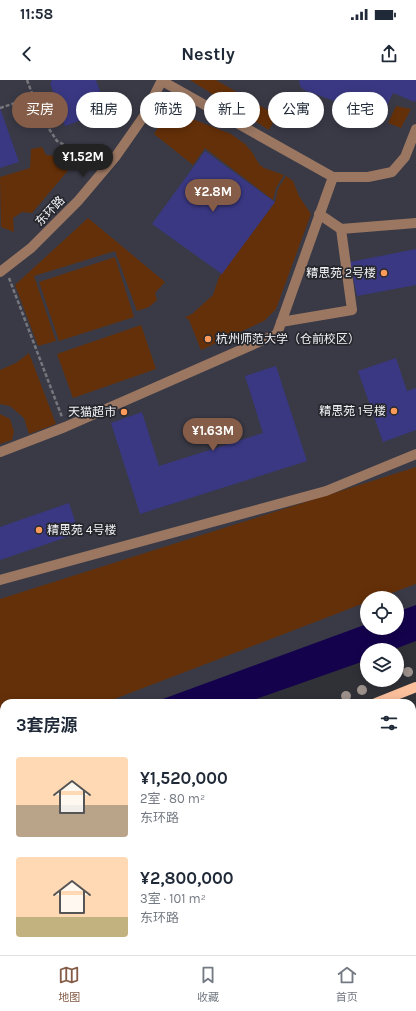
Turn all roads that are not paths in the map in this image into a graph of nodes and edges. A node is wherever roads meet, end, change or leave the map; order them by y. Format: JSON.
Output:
{"nodes":[{"id":1,"x":162,"y":80,"type":"edge"},
{"id":2,"x":415,"y":135,"type":"edge"},
{"id":3,"x":333,"y":177,"type":"junction"},
{"id":4,"x":319,"y":214,"type":"junction"},
{"id":5,"x":416,"y":223,"type":"edge"},
{"id":6,"x":341,"y":229,"type":"junction"},
{"id":7,"x":3,"y":270,"type":"edge"},
{"id":8,"x":281,"y":322,"type":"junction"},
{"id":9,"x":0,"y":452,"type":"edge"},
{"id":10,"x":416,"y":454,"type":"edge"},
{"id":11,"x":0,"y":580,"type":"edge"},
{"id":12,"x":416,"y":687,"type":"edge"},
{"id":13,"x":386,"y":699,"type":"edge"}],
"edges":[{"from":1,"to":3,"type":"street"},
{"from":1,"to":7,"type":"street","name":"东环路"},
{"from":2,"to":3,"type":"street"},
{"from":3,"to":4,"type":"street"},
{"from":4,"to":6,"type":"street"},
{"from":4,"to":8,"type":"street"},
{"from":5,"to":6,"type":"street"},
{"from":6,"to":8,"type":"street"},
{"from":8,"to":9,"type":"street"},
{"from":10,"to":11,"type":"street"},
{"from":12,"to":13,"type":"main road"}]}
